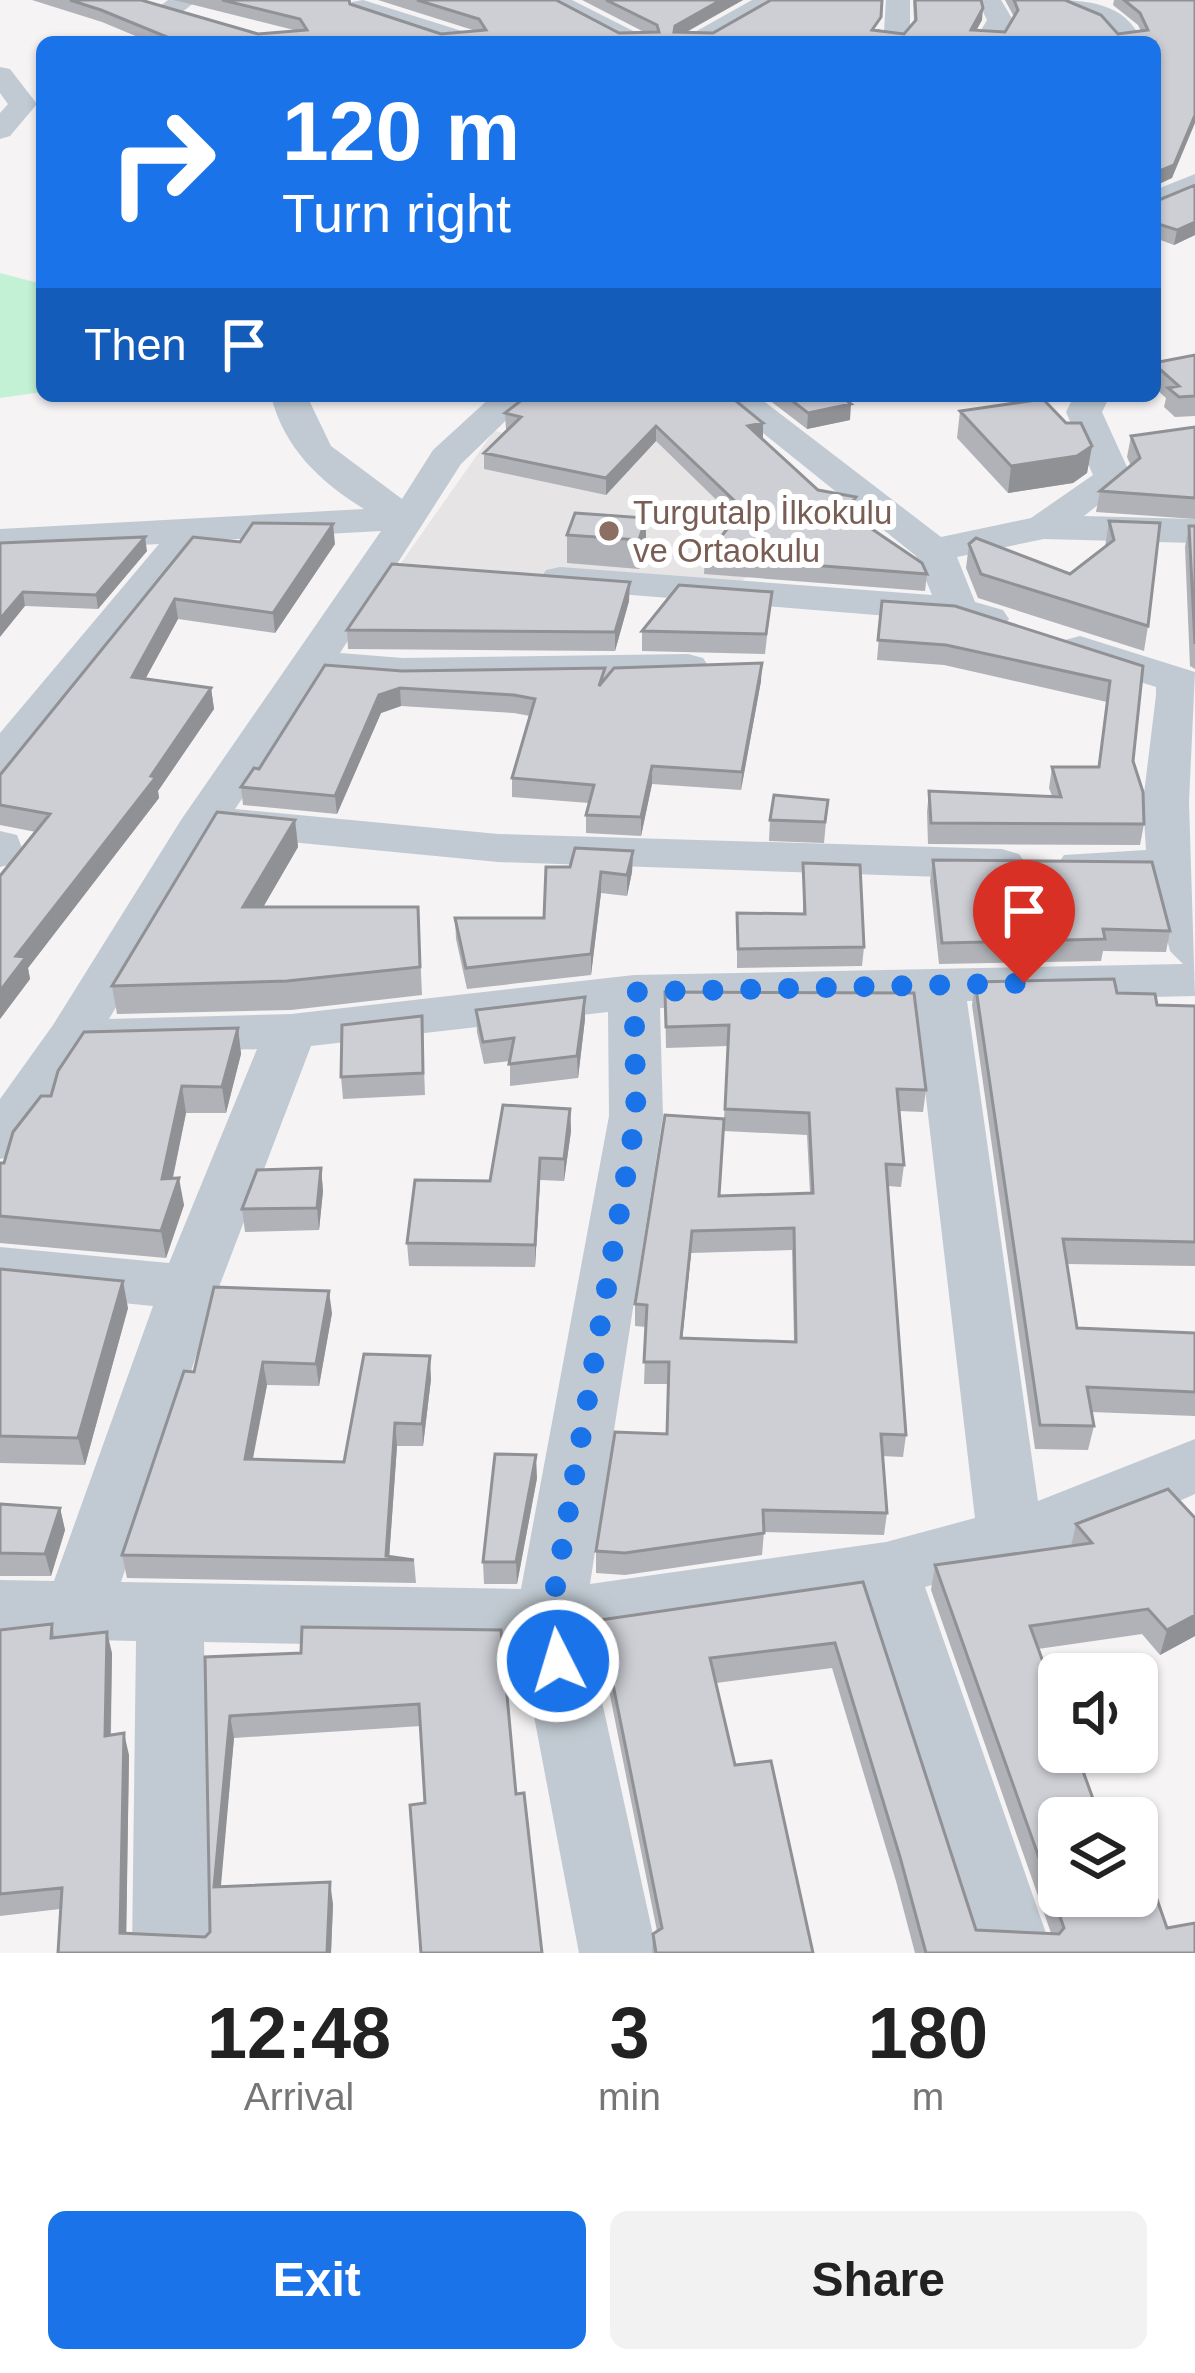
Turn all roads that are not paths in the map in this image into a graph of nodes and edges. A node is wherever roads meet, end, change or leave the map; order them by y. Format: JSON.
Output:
{"nodes":[{"id":1,"x":552,"y":0,"type":"edge"},
{"id":2,"x":771,"y":0,"type":"edge"},
{"id":3,"x":898,"y":0,"type":"edge"},
{"id":4,"x":989,"y":0,"type":"edge"},
{"id":5,"x":1059,"y":0,"type":"edge"},
{"id":6,"x":366,"y":3,"type":"edge"},
{"id":7,"x":165,"y":6,"type":"edge"},
{"id":8,"x":207,"y":22,"type":"edge"},
{"id":9,"x":332,"y":23,"type":"edge"},
{"id":10,"x":172,"y":36,"type":"edge"},
{"id":11,"x":454,"y":36,"type":"edge"},
{"id":12,"x":629,"y":36,"type":"edge"},
{"id":13,"x":701,"y":36,"type":"edge"},
{"id":14,"x":894,"y":36,"type":"edge"},
{"id":15,"x":991,"y":36,"type":"edge"},
{"id":16,"x":1126,"y":36,"type":"edge"},
{"id":17,"x":0,"y":76,"type":"edge"},
{"id":18,"x":0,"y":130,"type":"edge"},
{"id":19,"x":1195,"y":188,"type":"edge"},
{"id":20,"x":1161,"y":199,"type":"edge"},
{"id":21,"x":290,"y":402,"type":"edge"},
{"id":22,"x":507,"y":402,"type":"edge"},
{"id":23,"x":743,"y":402,"type":"edge"},
{"id":24,"x":1089,"y":402,"type":"edge"},
{"id":25,"x":409,"y":518,"type":"junction"},
{"id":26,"x":1044,"y":527,"type":"junction"},
{"id":27,"x":190,"y":531,"type":"junction"},
{"id":28,"x":1195,"y":531,"type":"edge"},
{"id":29,"x":20,"y":540,"type":"edge"},
{"id":30,"x":934,"y":550,"type":"junction"},
{"id":31,"x":380,"y":565,"type":"junction"},
{"id":32,"x":427,"y":569,"type":"edge"},
{"id":33,"x":0,"y":575,"type":"edge"},
{"id":34,"x":521,"y":576,"type":"edge"},
{"id":35,"x":958,"y":610,"type":"junction"},
{"id":36,"x":311,"y":664,"type":"junction"},
{"id":37,"x":725,"y":667,"type":"edge"},
{"id":38,"x":1186,"y":683,"type":"edge"},
{"id":39,"x":0,"y":762,"type":"edge"},
{"id":40,"x":204,"y":820,"type":"junction"},
{"id":41,"x":1171,"y":866,"type":"junction"},
{"id":42,"x":1195,"y":951,"type":"edge"},
{"id":43,"x":1195,"y":980,"type":"edge"},
{"id":44,"x":939,"y":985,"type":"junction"},
{"id":45,"x":634,"y":992,"type":"junction"},
{"id":46,"x":291,"y":1030,"type":"junction"},
{"id":47,"x":72,"y":1037,"type":"junction"},
{"id":48,"x":1,"y":1137,"type":"edge"},
{"id":49,"x":0,"y":1269,"type":"edge"},
{"id":50,"x":189,"y":1287,"type":"junction"},
{"id":51,"x":1195,"y":1465,"type":"edge"},
{"id":52,"x":1010,"y":1539,"type":"junction"},
{"id":53,"x":886,"y":1570,"type":"junction"},
{"id":54,"x":0,"y":1609,"type":"edge"},
{"id":55,"x":78,"y":1609,"type":"junction"},
{"id":56,"x":170,"y":1609,"type":"junction"},
{"id":57,"x":550,"y":1619,"type":"junction"},
{"id":58,"x":171,"y":1953,"type":"edge"},
{"id":59,"x":618,"y":1953,"type":"edge"},
{"id":60,"x":1014,"y":1953,"type":"edge"}],
"edges":[{"from":1,"to":12,"type":"street"},
{"from":2,"to":13,"type":"street"},
{"from":3,"to":14,"type":"street"},
{"from":4,"to":15,"type":"street"},
{"from":5,"to":16,"type":"street"},
{"from":6,"to":9,"type":"street"},
{"from":6,"to":11,"type":"street"},
{"from":7,"to":8,"type":"street"},
{"from":7,"to":10,"type":"street"},
{"from":17,"to":18,"type":"street"},
{"from":19,"to":20,"type":"street"},
{"from":21,"to":25,"type":"street"},
{"from":22,"to":25,"type":"street"},
{"from":23,"to":30,"type":"street"},
{"from":24,"to":26,"type":"street"},
{"from":25,"to":27,"type":"street"},
{"from":25,"to":31,"type":"street"},
{"from":26,"to":28,"type":"street"},
{"from":26,"to":30,"type":"street"},
{"from":27,"to":29,"type":"street"},
{"from":27,"to":39,"type":"street"},
{"from":29,"to":33,"type":"street"},
{"from":30,"to":35,"type":"street"},
{"from":31,"to":32,"type":"street"},
{"from":31,"to":36,"type":"street"},
{"from":34,"to":35,"type":"street"},
{"from":35,"to":38,"type":"street"},
{"from":36,"to":37,"type":"street"},
{"from":36,"to":40,"type":"street"},
{"from":38,"to":41,"type":"street"},
{"from":40,"to":41,"type":"street"},
{"from":40,"to":47,"type":"street"},
{"from":41,"to":42,"type":"street"},
{"from":43,"to":44,"type":"street"},
{"from":44,"to":45,"type":"street"},
{"from":44,"to":52,"type":"street"},
{"from":45,"to":46,"type":"street"},
{"from":45,"to":57,"type":"street"},
{"from":46,"to":47,"type":"street"},
{"from":46,"to":50,"type":"street"},
{"from":47,"to":48,"type":"street"},
{"from":49,"to":50,"type":"street"},
{"from":50,"to":55,"type":"street"},
{"from":51,"to":52,"type":"street"},
{"from":52,"to":53,"type":"street"},
{"from":53,"to":57,"type":"street"},
{"from":53,"to":60,"type":"street"},
{"from":54,"to":55,"type":"street"},
{"from":55,"to":56,"type":"street"},
{"from":56,"to":57,"type":"street"},
{"from":56,"to":58,"type":"street"},
{"from":57,"to":59,"type":"street"}]}
